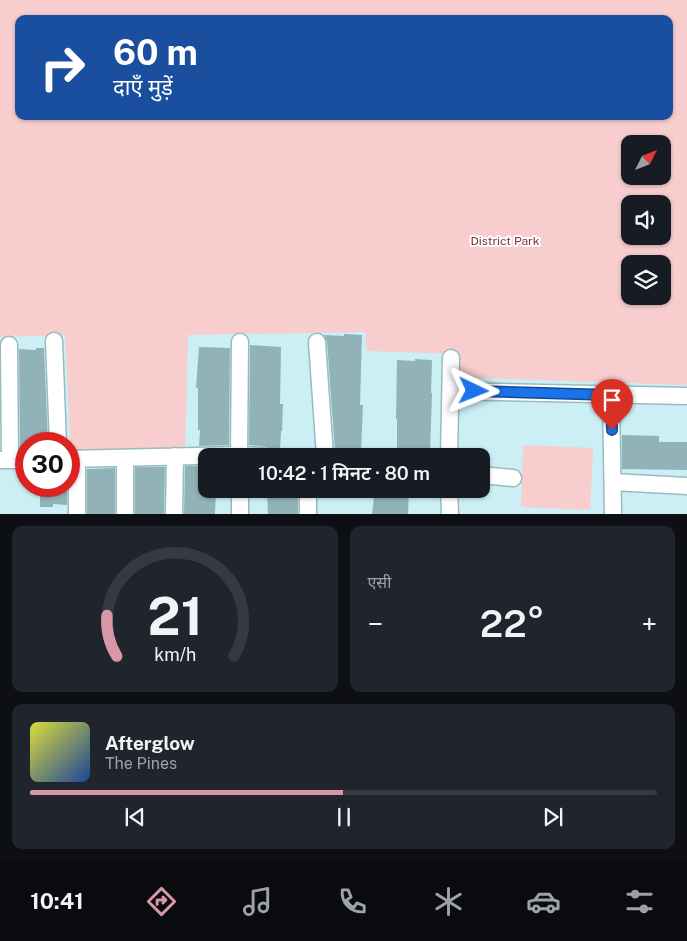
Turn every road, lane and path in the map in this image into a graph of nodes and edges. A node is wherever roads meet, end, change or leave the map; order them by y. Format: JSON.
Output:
{"nodes":[{"id":1,"x":54,"y":341,"type":"dead end"},
{"id":2,"x":240,"y":342,"type":"dead end"},
{"id":3,"x":317,"y":342,"type":"dead end"},
{"id":4,"x":9,"y":345,"type":"dead end"},
{"id":5,"x":451,"y":358,"type":"dead end"},
{"id":6,"x":451,"y":391,"type":"junction"},
{"id":7,"x":611,"y":395,"type":"junction"},
{"id":8,"x":687,"y":396,"type":"edge"},
{"id":9,"x":58,"y":432,"type":"edge"},
{"id":10,"x":239,"y":448,"type":"edge"},
{"id":11,"x":324,"y":448,"type":"edge"},
{"id":12,"x":449,"y":448,"type":"edge"},
{"id":13,"x":175,"y":456,"type":"junction"},
{"id":14,"x":198,"y":456,"type":"edge"},
{"id":15,"x":125,"y":458,"type":"junction"},
{"id":16,"x":80,"y":459,"type":"edge"},
{"id":17,"x":12,"y":460,"type":"edge"},
{"id":18,"x":490,"y":476,"type":"edge"},
{"id":19,"x":513,"y":478,"type":"dead end"},
{"id":20,"x":612,"y":482,"type":"junction"},
{"id":21,"x":687,"y":486,"type":"edge"},
{"id":22,"x":76,"y":497,"type":"edge"},
{"id":23,"x":240,"y":498,"type":"edge"},
{"id":24,"x":308,"y":498,"type":"edge"},
{"id":25,"x":449,"y":498,"type":"edge"},
{"id":26,"x":77,"y":514,"type":"edge"},
{"id":27,"x":124,"y":514,"type":"edge"},
{"id":28,"x":174,"y":514,"type":"edge"},
{"id":29,"x":240,"y":514,"type":"edge"},
{"id":30,"x":308,"y":514,"type":"edge"},
{"id":31,"x":450,"y":514,"type":"edge"},
{"id":32,"x":612,"y":514,"type":"edge"}],
"edges":[{"from":1,"to":9,"type":"street"},
{"from":2,"to":10,"type":"street"},
{"from":3,"to":11,"type":"street"},
{"from":4,"to":17,"type":"street"},
{"from":5,"to":6,"type":"street"},
{"from":6,"to":7,"type":"street"},
{"from":6,"to":12,"type":"street"},
{"from":7,"to":8,"type":"street"},
{"from":7,"to":20,"type":"street"},
{"from":13,"to":14,"type":"street"},
{"from":13,"to":15,"type":"street"},
{"from":13,"to":28,"type":"street"},
{"from":15,"to":16,"type":"street"},
{"from":15,"to":27,"type":"street"},
{"from":18,"to":19,"type":"street"},
{"from":20,"to":21,"type":"street"},
{"from":20,"to":32,"type":"street"},
{"from":22,"to":26,"type":"street"},
{"from":23,"to":29,"type":"street"},
{"from":24,"to":30,"type":"street"},
{"from":25,"to":31,"type":"street"}]}
